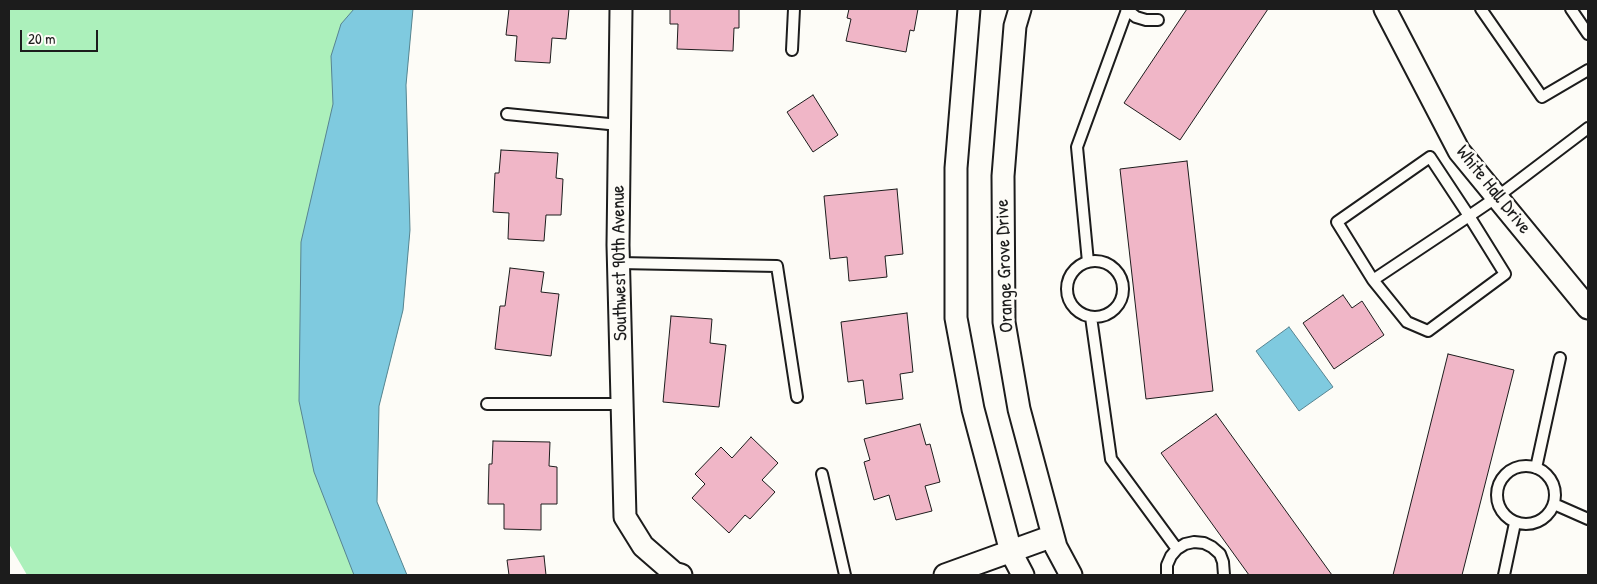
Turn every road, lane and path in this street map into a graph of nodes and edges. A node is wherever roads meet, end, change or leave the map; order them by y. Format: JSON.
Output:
{"nodes":[{"id":1,"x":621,"y":9,"type":"edge"},
{"id":2,"x":794,"y":9,"type":"edge"},
{"id":3,"x":969,"y":9,"type":"edge"},
{"id":4,"x":1020,"y":9,"type":"edge"},
{"id":5,"x":1126,"y":9,"type":"edge"},
{"id":6,"x":1385,"y":9,"type":"edge"},
{"id":7,"x":1481,"y":9,"type":"edge"},
{"id":8,"x":1571,"y":9,"type":"edge"},
{"id":9,"x":1158,"y":20,"type":"dead end"},
{"id":10,"x":1588,"y":34,"type":"edge"},
{"id":11,"x":792,"y":50,"type":"dead end"},
{"id":12,"x":1588,"y":70,"type":"edge"},
{"id":13,"x":507,"y":114,"type":"dead end"},
{"id":14,"x":620,"y":125,"type":"junction"},
{"id":15,"x":1588,"y":128,"type":"edge"},
{"id":16,"x":1497,"y":197,"type":"junction"},
{"id":17,"x":1469,"y":216,"type":"junction"},
{"id":18,"x":1088,"y":262,"type":"junction"},
{"id":19,"x":619,"y":263,"type":"junction"},
{"id":20,"x":1373,"y":280,"type":"junction"},
{"id":21,"x":1588,"y":308,"type":"edge"},
{"id":22,"x":1091,"y":317,"type":"junction"},
{"id":23,"x":1560,"y":358,"type":"dead end"},
{"id":24,"x":797,"y":397,"type":"dead end"},
{"id":25,"x":487,"y":404,"type":"dead end"},
{"id":26,"x":622,"y":404,"type":"junction"},
{"id":27,"x":1536,"y":468,"type":"junction"},
{"id":28,"x":822,"y":474,"type":"dead end"},
{"id":29,"x":1554,"y":504,"type":"junction"},
{"id":30,"x":1588,"y":519,"type":"edge"},
{"id":31,"x":1515,"y":523,"type":"junction"},
{"id":32,"x":1053,"y":536,"type":"junction"},
{"id":33,"x":1177,"y":549,"type":"junction"},
{"id":34,"x":1010,"y":552,"type":"junction"},
{"id":35,"x":676,"y":575,"type":"edge"},
{"id":36,"x":845,"y":575,"type":"edge"},
{"id":37,"x":945,"y":575,"type":"edge"},
{"id":38,"x":1022,"y":575,"type":"edge"},
{"id":39,"x":1071,"y":575,"type":"edge"},
{"id":40,"x":1167,"y":575,"type":"edge"},
{"id":41,"x":1224,"y":575,"type":"edge"},
{"id":42,"x":1504,"y":575,"type":"edge"}],
"edges":[{"from":1,"to":14,"type":"street","name":"Southwest 90th Avenue"},
{"from":2,"to":11,"type":"lane"},
{"from":3,"to":34,"type":"street"},
{"from":4,"to":32,"type":"street","name":"Orange Grove Drive"},
{"from":5,"to":9,"type":"lane"},
{"from":5,"to":18,"type":"lane"},
{"from":6,"to":16,"type":"street","name":"White Hall Drive"},
{"from":7,"to":12,"type":"lane"},
{"from":8,"to":10,"type":"lane"},
{"from":13,"to":14,"type":"lane"},
{"from":14,"to":19,"type":"street","name":"Southwest 90th Avenue"},
{"from":15,"to":16,"type":"lane"},
{"from":16,"to":17,"type":"lane"},
{"from":16,"to":21,"type":"street","name":"White Hall Drive"},
{"from":17,"to":20,"type":"lane"},
{"from":17,"to":20,"type":"lane"},
{"from":17,"to":20,"type":"lane"},
{"from":18,"to":22,"type":"lane"},
{"from":18,"to":22,"type":"lane"},
{"from":19,"to":24,"type":"lane"},
{"from":19,"to":26,"type":"street","name":"Southwest 90th Avenue"},
{"from":22,"to":33,"type":"lane"},
{"from":23,"to":27,"type":"lane"},
{"from":25,"to":26,"type":"lane"},
{"from":26,"to":35,"type":"street","name":"Southwest 90th Avenue"},
{"from":27,"to":29,"type":"lane"},
{"from":27,"to":31,"type":"lane"},
{"from":28,"to":36,"type":"lane"},
{"from":29,"to":30,"type":"lane"},
{"from":29,"to":31,"type":"lane"},
{"from":31,"to":42,"type":"lane"},
{"from":32,"to":34,"type":"street"},
{"from":32,"to":39,"type":"street","name":"Orange Grove Drive"},
{"from":33,"to":40,"type":"lane"},
{"from":33,"to":41,"type":"lane"},
{"from":34,"to":37,"type":"street"},
{"from":34,"to":38,"type":"street"}]}
